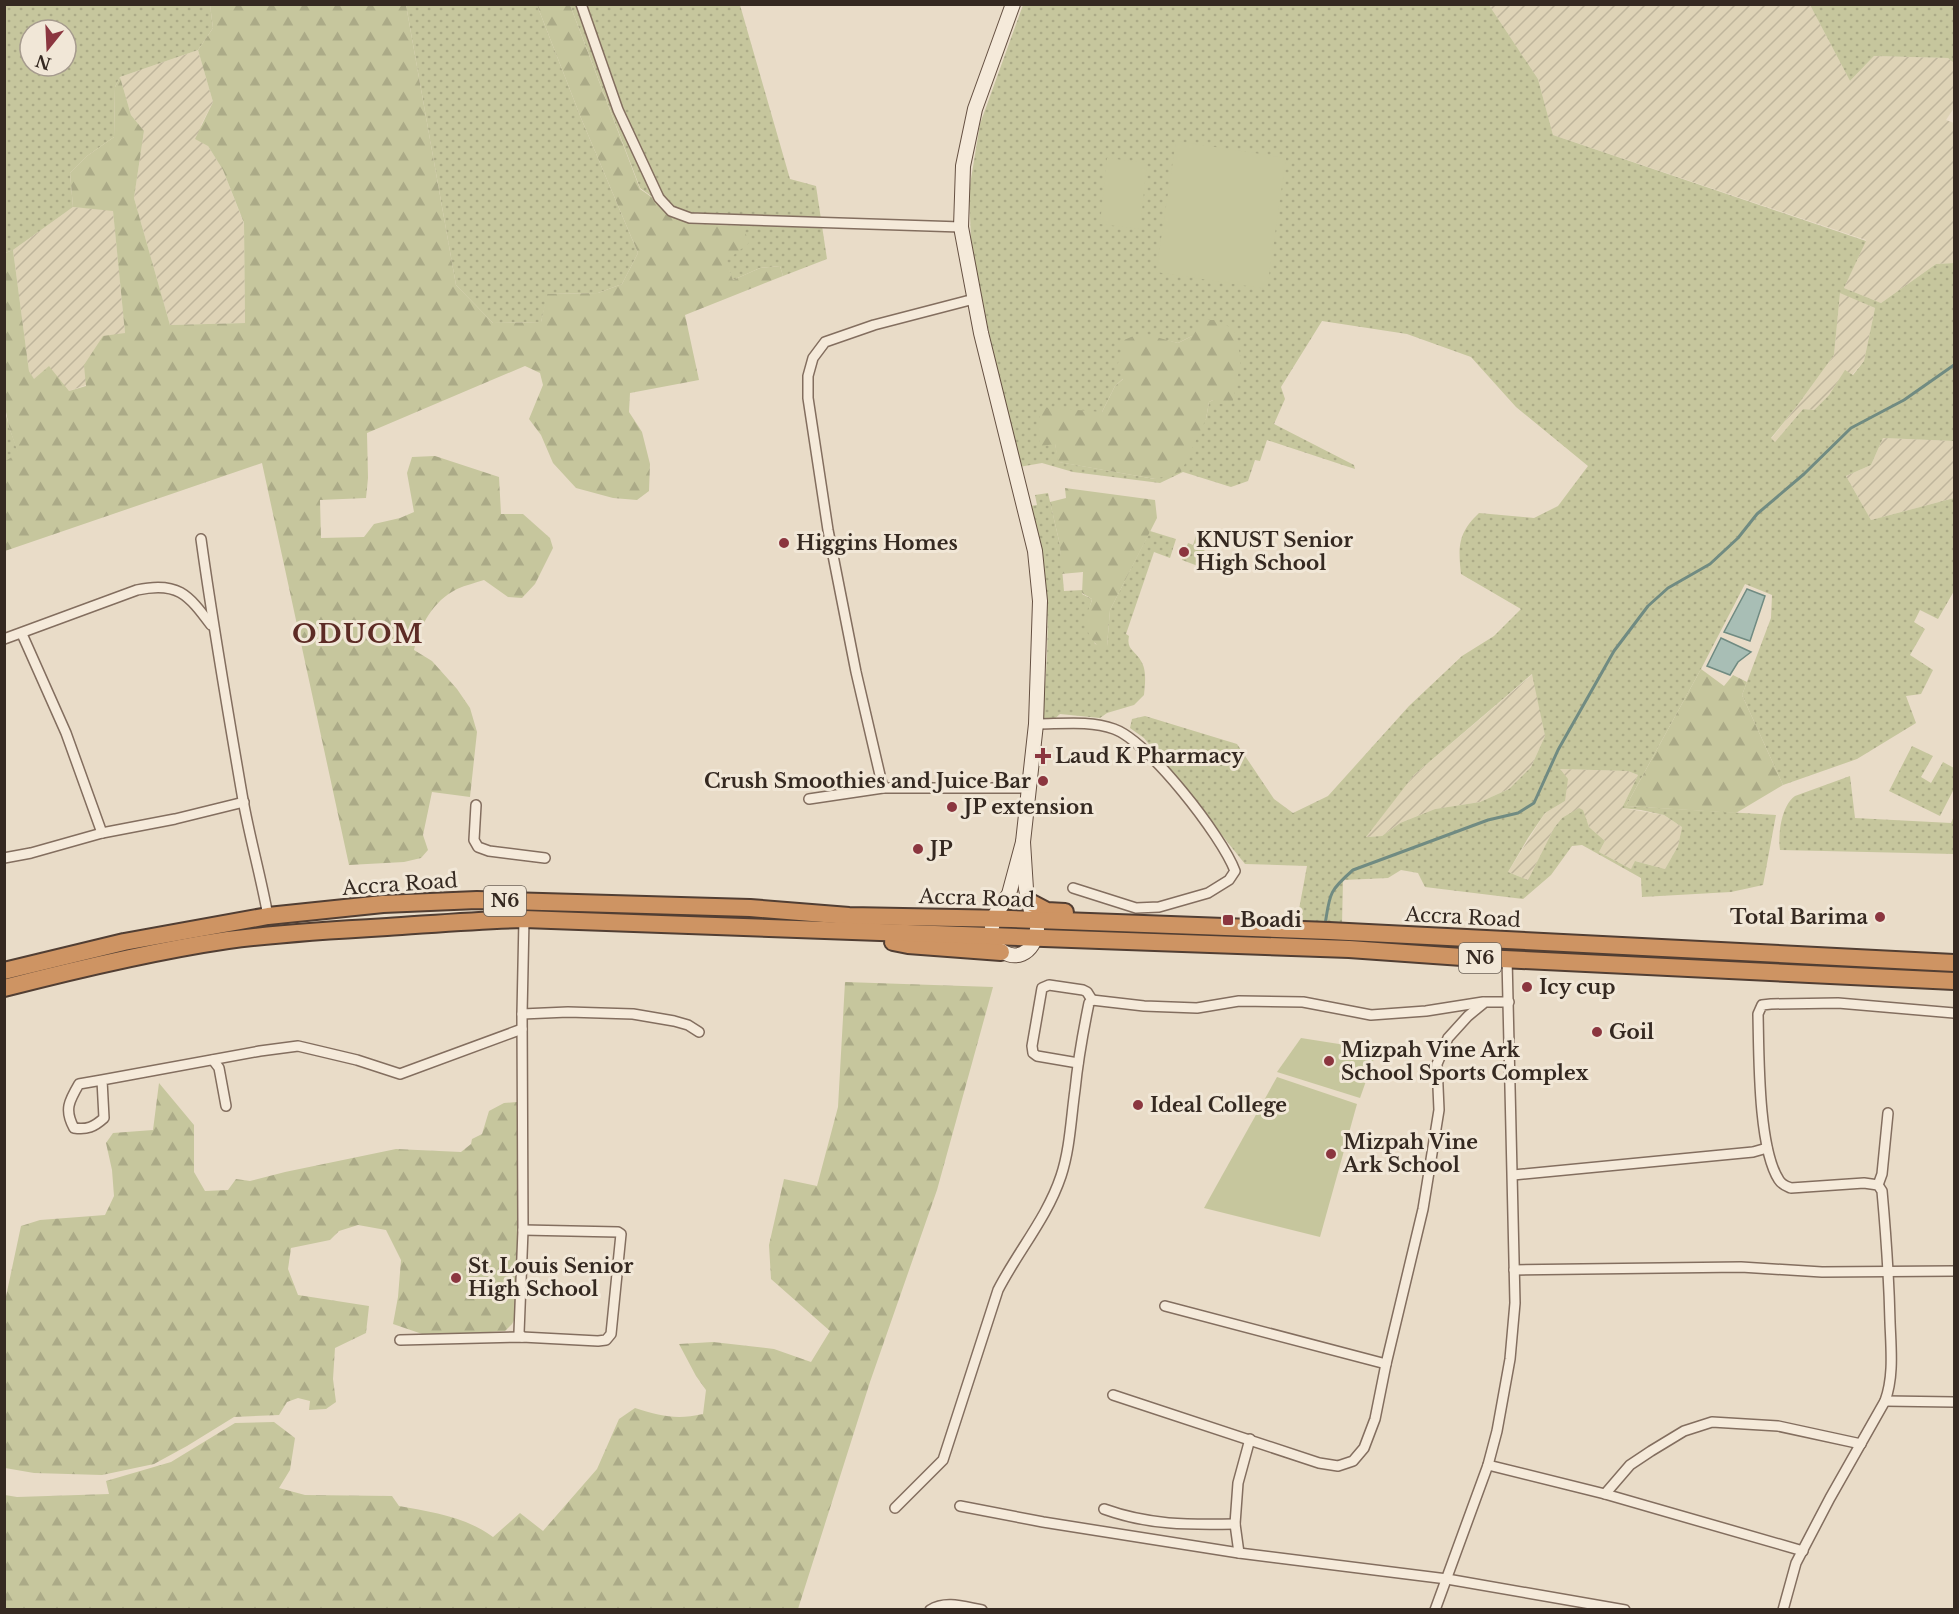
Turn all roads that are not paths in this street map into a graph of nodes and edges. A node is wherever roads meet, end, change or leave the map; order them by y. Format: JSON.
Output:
{"nodes":[{"id":1,"x":581,"y":4,"type":"edge"},
{"id":2,"x":1013,"y":4,"type":"edge"},
{"id":3,"x":961,"y":227,"type":"junction"},
{"id":4,"x":974,"y":299,"type":"junction"},
{"id":5,"x":201,"y":539,"type":"dead end"},
{"id":6,"x":213,"y":627,"type":"junction"},
{"id":7,"x":22,"y":634,"type":"junction"},
{"id":8,"x":4,"y":639,"type":"edge"},
{"id":9,"x":1036,"y":724,"type":"junction"},
{"id":10,"x":883,"y":788,"type":"junction"},
{"id":11,"x":1029,"y":788,"type":"junction"},
{"id":12,"x":808,"y":799,"type":"dead end"},
{"id":13,"x":244,"y":802,"type":"junction"},
{"id":14,"x":476,"y":805,"type":"dead end"},
{"id":15,"x":102,"y":833,"type":"junction"},
{"id":16,"x":1023,"y":842,"type":"junction"},
{"id":17,"x":4,"y":858,"type":"edge"},
{"id":18,"x":545,"y":858,"type":"dead end"},
{"id":19,"x":1072,"y":888,"type":"dead end"},
{"id":20,"x":1028,"y":901,"type":"junction"},
{"id":21,"x":268,"y":916,"type":"junction"},
{"id":22,"x":993,"y":918,"type":"junction"},
{"id":23,"x":524,"y":919,"type":"junction"},
{"id":24,"x":1034,"y":920,"type":"junction"},
{"id":25,"x":1148,"y":925,"type":"junction"},
{"id":26,"x":842,"y":932,"type":"junction"},
{"id":27,"x":991,"y":936,"type":"junction"},
{"id":28,"x":1036,"y":938,"type":"junction"},
{"id":29,"x":1001,"y":952,"type":"junction"},
{"id":30,"x":1507,"y":958,"type":"junction"},
{"id":31,"x":1954,"y":963,"type":"edge"},
{"id":32,"x":4,"y":971,"type":"edge"},
{"id":33,"x":1954,"y":981,"type":"edge"},
{"id":34,"x":4,"y":988,"type":"edge"},
{"id":35,"x":1092,"y":1000,"type":"junction"},
{"id":36,"x":1485,"y":1002,"type":"junction"},
{"id":37,"x":1509,"y":1002,"type":"junction"},
{"id":38,"x":1954,"y":1012,"type":"edge"},
{"id":39,"x":522,"y":1014,"type":"junction"},
{"id":40,"x":522,"y":1029,"type":"junction"},
{"id":41,"x":699,"y":1032,"type":"dead end"},
{"id":42,"x":213,"y":1060,"type":"junction"},
{"id":43,"x":1078,"y":1063,"type":"junction"},
{"id":44,"x":102,"y":1080,"type":"junction"},
{"id":45,"x":225,"y":1106,"type":"dead end"},
{"id":46,"x":1888,"y":1113,"type":"dead end"},
{"id":47,"x":1767,"y":1148,"type":"junction"},
{"id":48,"x":1513,"y":1175,"type":"junction"},
{"id":49,"x":1878,"y":1185,"type":"junction"},
{"id":50,"x":523,"y":1230,"type":"junction"},
{"id":51,"x":1514,"y":1270,"type":"junction"},
{"id":52,"x":1954,"y":1271,"type":"edge"},
{"id":53,"x":1888,"y":1272,"type":"junction"},
{"id":54,"x":1165,"y":1306,"type":"dead end"},
{"id":55,"x":522,"y":1337,"type":"junction"},
{"id":56,"x":400,"y":1340,"type":"dead end"},
{"id":57,"x":1386,"y":1364,"type":"junction"},
{"id":58,"x":1113,"y":1395,"type":"dead end"},
{"id":59,"x":1885,"y":1401,"type":"junction"},
{"id":60,"x":1954,"y":1402,"type":"edge"},
{"id":61,"x":1250,"y":1439,"type":"junction"},
{"id":62,"x":1861,"y":1444,"type":"junction"},
{"id":63,"x":1488,"y":1465,"type":"junction"},
{"id":64,"x":1605,"y":1494,"type":"junction"},
{"id":65,"x":960,"y":1506,"type":"dead end"},
{"id":66,"x":895,"y":1508,"type":"dead end"},
{"id":67,"x":1104,"y":1509,"type":"dead end"},
{"id":68,"x":1235,"y":1524,"type":"junction"},
{"id":69,"x":1803,"y":1551,"type":"junction"},
{"id":70,"x":1239,"y":1553,"type":"junction"},
{"id":71,"x":1447,"y":1579,"type":"junction"},
{"id":72,"x":930,"y":1610,"type":"edge"},
{"id":73,"x":982,"y":1610,"type":"edge"},
{"id":74,"x":1435,"y":1610,"type":"edge"},
{"id":75,"x":1625,"y":1610,"type":"edge"},
{"id":76,"x":1783,"y":1610,"type":"edge"}],
"edges":[{"from":1,"to":3,"type":"street"},
{"from":2,"to":3,"type":"street"},
{"from":3,"to":4,"type":"street"},
{"from":4,"to":9,"type":"street"},
{"from":4,"to":10,"type":"street"},
{"from":5,"to":6,"type":"street"},
{"from":6,"to":7,"type":"street"},
{"from":6,"to":13,"type":"street"},
{"from":7,"to":8,"type":"street"},
{"from":7,"to":15,"type":"street"},
{"from":9,"to":11,"type":"street"},
{"from":9,"to":19,"type":"street"},
{"from":10,"to":11,"type":"street"},
{"from":10,"to":12,"type":"street"},
{"from":11,"to":16,"type":"street"},
{"from":13,"to":15,"type":"street"},
{"from":13,"to":21,"type":"street"},
{"from":14,"to":18,"type":"street"},
{"from":15,"to":17,"type":"street"},
{"from":16,"to":20,"type":"street"},
{"from":16,"to":22,"type":"street"},
{"from":20,"to":24,"type":"street"},
{"from":20,"to":25,"type":"highway"},
{"from":21,"to":22,"type":"highway","name":"Accra Road","number":"N6"},
{"from":21,"to":32,"type":"highway","name":"Accra Road","number":"N6"},
{"from":22,"to":24,"type":"highway","name":"Accra Road","number":"N6"},
{"from":22,"to":27,"type":"street"},
{"from":23,"to":26,"type":"highway","name":"Accra Road","number":"N6"},
{"from":23,"to":34,"type":"highway","name":"Accra Road","number":"N6"},
{"from":23,"to":39,"type":"street"},
{"from":24,"to":25,"type":"highway","name":"Accra Road","number":"N6"},
{"from":24,"to":28,"type":"street"},
{"from":25,"to":31,"type":"highway","name":"Accra Road","number":"N6"},
{"from":26,"to":27,"type":"highway","name":"Accra Road","number":"N6"},
{"from":26,"to":29,"type":"highway"},
{"from":27,"to":28,"type":"highway","name":"Accra Road","number":"N6"},
{"from":27,"to":29,"type":"street"},
{"from":28,"to":29,"type":"street"},
{"from":28,"to":30,"type":"highway","name":"Accra Road","number":"N6"},
{"from":30,"to":33,"type":"highway","name":"Accra Road","number":"N6"},
{"from":30,"to":37,"type":"street"},
{"from":35,"to":36,"type":"street"},
{"from":35,"to":43,"type":"street"},
{"from":35,"to":43,"type":"street"},
{"from":36,"to":37,"type":"street"},
{"from":36,"to":57,"type":"street"},
{"from":37,"to":48,"type":"street"},
{"from":38,"to":47,"type":"street"},
{"from":39,"to":40,"type":"street"},
{"from":39,"to":41,"type":"street"},
{"from":40,"to":42,"type":"street"},
{"from":40,"to":50,"type":"street"},
{"from":42,"to":44,"type":"street"},
{"from":42,"to":45,"type":"street"},
{"from":43,"to":66,"type":"street"},
{"from":44,"to":44,"type":"street"},
{"from":46,"to":49,"type":"street"},
{"from":47,"to":48,"type":"street"},
{"from":47,"to":49,"type":"street"},
{"from":48,"to":51,"type":"street"},
{"from":49,"to":53,"type":"street"},
{"from":50,"to":55,"type":"street"},
{"from":50,"to":55,"type":"street"},
{"from":51,"to":53,"type":"street"},
{"from":51,"to":63,"type":"street"},
{"from":52,"to":53,"type":"street"},
{"from":53,"to":59,"type":"street"},
{"from":54,"to":57,"type":"street"},
{"from":55,"to":56,"type":"street"},
{"from":57,"to":61,"type":"street"},
{"from":58,"to":61,"type":"street"},
{"from":59,"to":60,"type":"street"},
{"from":59,"to":62,"type":"street"},
{"from":61,"to":68,"type":"street"},
{"from":62,"to":64,"type":"street"},
{"from":62,"to":69,"type":"street"},
{"from":63,"to":64,"type":"street"},
{"from":63,"to":71,"type":"street"},
{"from":64,"to":69,"type":"street"},
{"from":65,"to":70,"type":"street"},
{"from":67,"to":68,"type":"street"},
{"from":68,"to":70,"type":"street"},
{"from":69,"to":76,"type":"street"},
{"from":70,"to":71,"type":"street"},
{"from":71,"to":74,"type":"street"},
{"from":71,"to":75,"type":"street"},
{"from":72,"to":73,"type":"street"}]}
